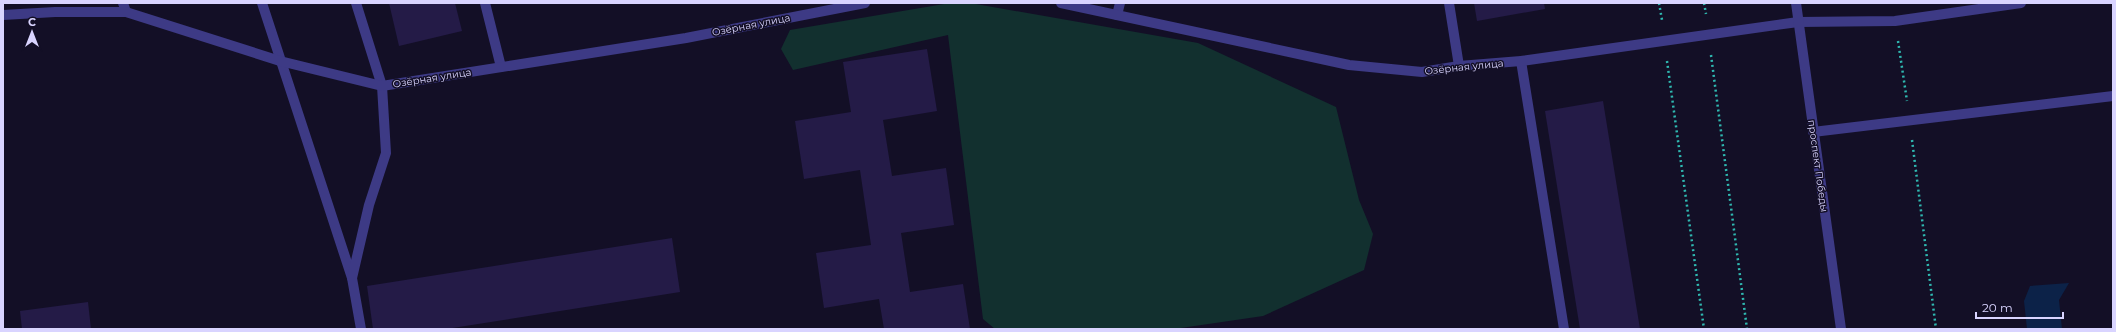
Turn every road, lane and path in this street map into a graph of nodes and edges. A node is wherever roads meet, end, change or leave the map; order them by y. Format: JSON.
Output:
{"nodes":[{"id":1,"x":262,"y":3,"type":"edge"},
{"id":2,"x":356,"y":3,"type":"edge"},
{"id":3,"x":485,"y":3,"type":"edge"},
{"id":4,"x":865,"y":3,"type":"edge"},
{"id":5,"x":1061,"y":3,"type":"edge"},
{"id":6,"x":1120,"y":3,"type":"edge"},
{"id":7,"x":1449,"y":3,"type":"edge"},
{"id":8,"x":1659,"y":3,"type":"edge"},
{"id":9,"x":1704,"y":3,"type":"edge"},
{"id":10,"x":1796,"y":3,"type":"edge"},
{"id":11,"x":2021,"y":3,"type":"edge"},
{"id":12,"x":125,"y":8,"type":"edge"},
{"id":13,"x":3,"y":15,"type":"edge"},
{"id":14,"x":1117,"y":15,"type":"junction"},
{"id":15,"x":1895,"y":21,"type":"junction"},
{"id":16,"x":1798,"y":22,"type":"junction"},
{"id":17,"x":1708,"y":34,"type":"junction"},
{"id":18,"x":1665,"y":42,"type":"junction"},
{"id":19,"x":280,"y":61,"type":"junction"},
{"id":20,"x":1521,"y":61,"type":"junction"},
{"id":21,"x":1459,"y":66,"type":"junction"},
{"id":22,"x":501,"y":67,"type":"junction"},
{"id":23,"x":382,"y":86,"type":"junction"},
{"id":24,"x":2113,"y":96,"type":"edge"},
{"id":25,"x":1910,"y":120,"type":"junction"},
{"id":26,"x":1813,"y":132,"type":"junction"},
{"id":27,"x":352,"y":278,"type":"junction"},
{"id":28,"x":361,"y":329,"type":"edge"},
{"id":29,"x":1564,"y":329,"type":"edge"},
{"id":30,"x":1704,"y":329,"type":"edge"},
{"id":31,"x":1747,"y":329,"type":"edge"},
{"id":32,"x":1841,"y":329,"type":"edge"},
{"id":33,"x":1936,"y":329,"type":"edge"}],
"edges":[{"from":1,"to":19,"type":"street"},
{"from":2,"to":23,"type":"street"},
{"from":3,"to":22,"type":"street"},
{"from":4,"to":22,"type":"street","name":"Озёрная улица"},
{"from":5,"to":14,"type":"street","name":"Озёрная улица"},
{"from":6,"to":14,"type":"street"},
{"from":7,"to":21,"type":"street"},
{"from":8,"to":18,"type":"path"},
{"from":9,"to":17,"type":"path"},
{"from":10,"to":16,"type":"street","name":"проспект Победы"},
{"from":11,"to":15,"type":"street","name":"Озёрная улица"},
{"from":12,"to":13,"type":"street","name":"Озёрная улица"},
{"from":12,"to":19,"type":"street","name":"Озёрная улица"},
{"from":14,"to":21,"type":"street","name":"Озёрная улица"},
{"from":15,"to":16,"type":"street","name":"Озёрная улица"},
{"from":15,"to":25,"type":"path"},
{"from":16,"to":17,"type":"street","name":"Озёрная улица"},
{"from":16,"to":26,"type":"street","name":"проспект Победы"},
{"from":17,"to":18,"type":"street","name":"Озёрная улица"},
{"from":17,"to":31,"type":"path"},
{"from":18,"to":20,"type":"street","name":"Озёрная улица"},
{"from":18,"to":30,"type":"path"},
{"from":19,"to":23,"type":"street","name":"Озёрная улица"},
{"from":19,"to":27,"type":"street"},
{"from":20,"to":21,"type":"street","name":"Озёрная улица"},
{"from":20,"to":29,"type":"street"},
{"from":22,"to":23,"type":"street","name":"Озёрная улица"},
{"from":23,"to":27,"type":"street"},
{"from":24,"to":25,"type":"street"},
{"from":25,"to":26,"type":"street"},
{"from":25,"to":33,"type":"path"},
{"from":26,"to":32,"type":"street","name":"проспект Победы"},
{"from":27,"to":28,"type":"street"}]}
